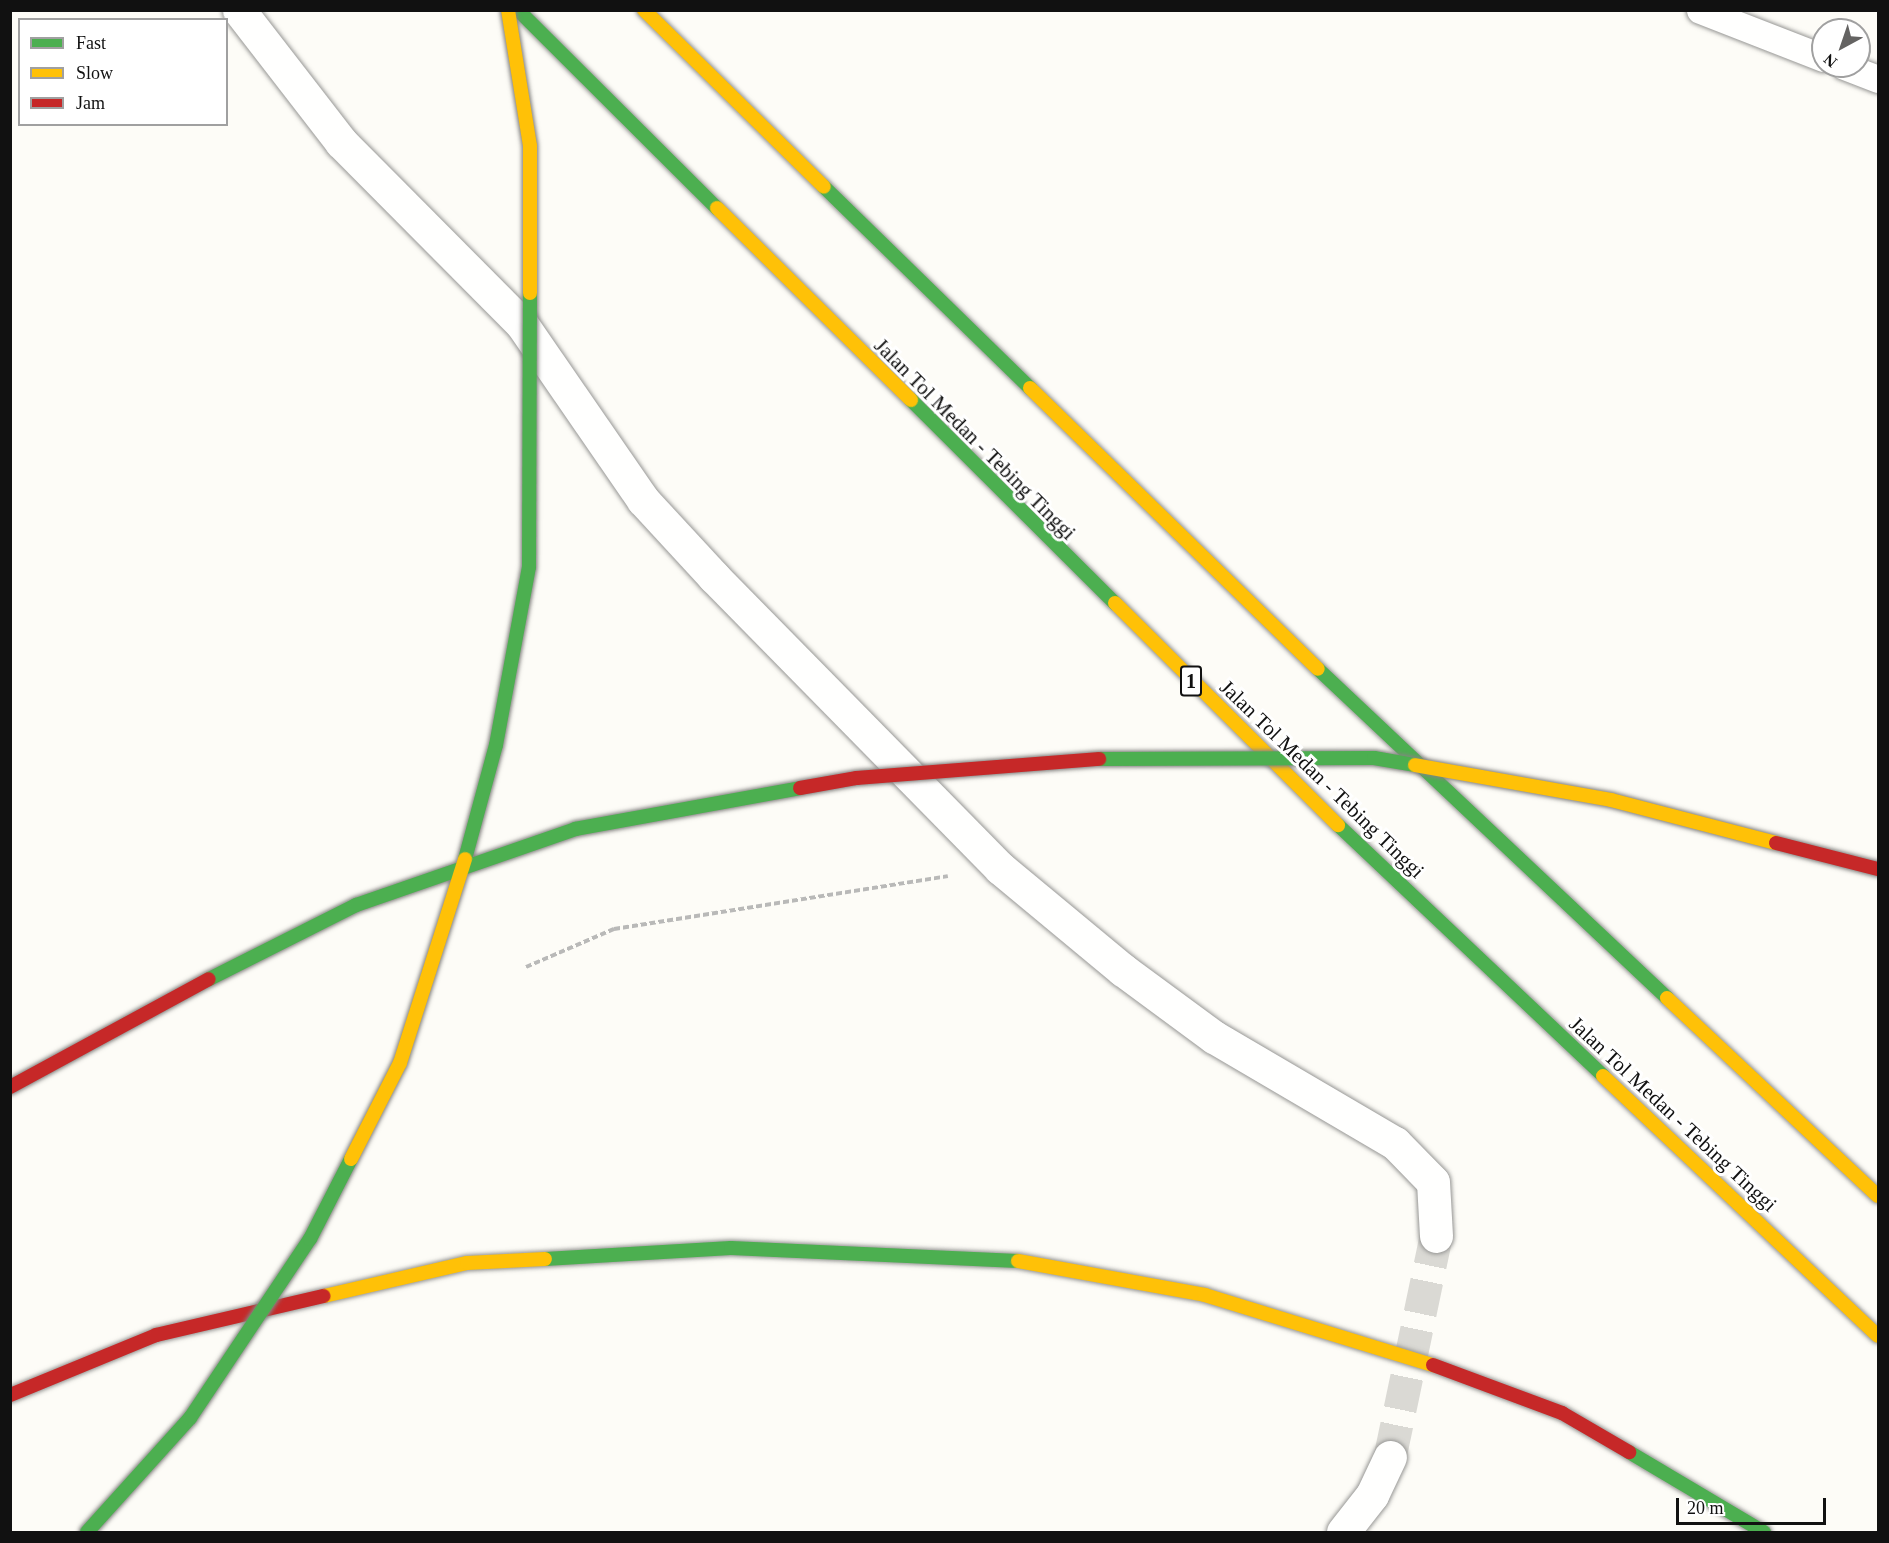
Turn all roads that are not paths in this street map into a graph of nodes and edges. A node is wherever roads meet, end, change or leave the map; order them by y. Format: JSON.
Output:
{"nodes":[{"id":1,"x":239,"y":10,"type":"edge"},
{"id":2,"x":508,"y":10,"type":"edge"},
{"id":3,"x":518,"y":10,"type":"edge"},
{"id":4,"x":644,"y":10,"type":"edge"},
{"id":5,"x":1700,"y":10,"type":"edge"},
{"id":6,"x":1811,"y":53,"type":"edge"},
{"id":7,"x":1878,"y":869,"type":"edge"},
{"id":8,"x":10,"y":1087,"type":"edge"},
{"id":9,"x":1878,"y":1196,"type":"edge"},
{"id":10,"x":1436,"y":1236,"type":"tunnel mouth"},
{"id":11,"x":1878,"y":1336,"type":"edge"},
{"id":12,"x":10,"y":1395,"type":"edge"},
{"id":13,"x":1390,"y":1457,"type":"tunnel mouth"},
{"id":14,"x":87,"y":1533,"type":"edge"},
{"id":15,"x":1343,"y":1533,"type":"edge"},
{"id":16,"x":1764,"y":1533,"type":"edge"}],
"edges":[{"from":1,"to":10,"type":"street"},
{"from":2,"to":14,"type":"highway","bridge":true},
{"from":3,"to":11,"type":"highway","name":"Jalan Tol Medan - Tebing Tinggi","number":"1"},
{"from":4,"to":9,"type":"highway"},
{"from":5,"to":6,"type":"lane"},
{"from":7,"to":8,"type":"highway","bridge":true},
{"from":12,"to":16,"type":"highway"},
{"from":13,"to":15,"type":"street"}]}
